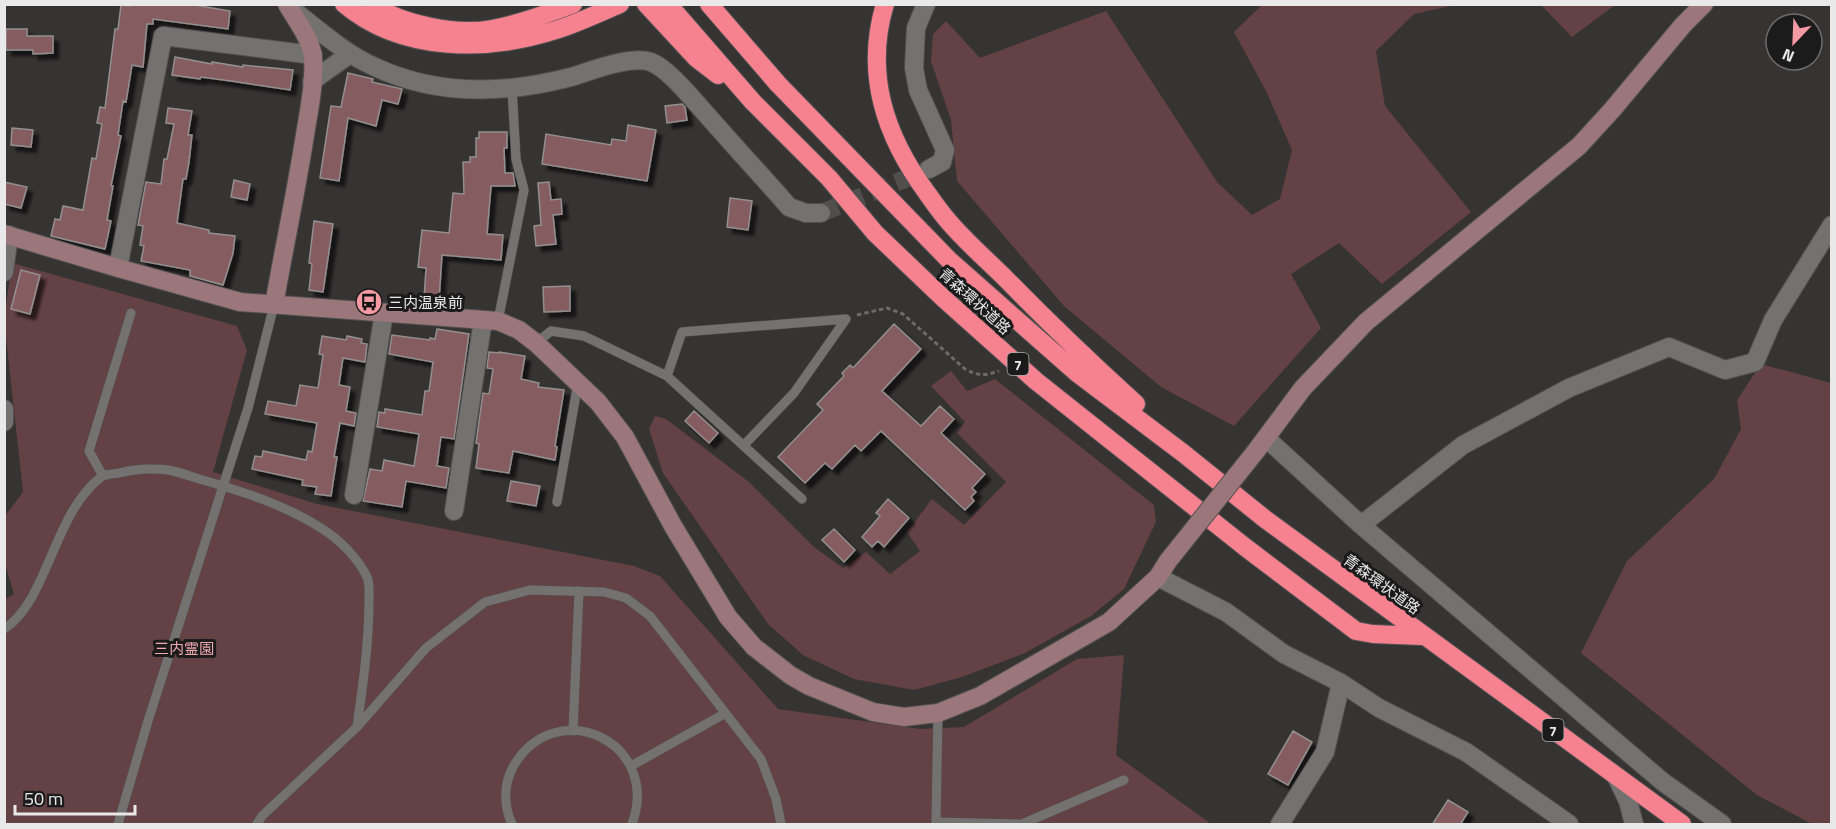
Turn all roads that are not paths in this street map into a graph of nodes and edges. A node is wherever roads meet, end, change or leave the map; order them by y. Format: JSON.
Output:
{"nodes":[{"id":1,"x":344,"y":4,"type":"edge"},
{"id":2,"x":371,"y":4,"type":"edge"},
{"id":3,"x":573,"y":4,"type":"edge"},
{"id":4,"x":620,"y":4,"type":"edge"},
{"id":5,"x":709,"y":4,"type":"edge"},
{"id":6,"x":885,"y":4,"type":"edge"},
{"id":7,"x":926,"y":4,"type":"edge"},
{"id":8,"x":1704,"y":4,"type":"edge"},
{"id":9,"x":286,"y":5,"type":"edge"},
{"id":10,"x":660,"y":8,"type":"edge"},
{"id":11,"x":350,"y":54,"type":"junction"},
{"id":12,"x":313,"y":55,"type":"junction"},
{"id":13,"x":312,"y":81,"type":"junction"},
{"id":14,"x":512,"y":88,"type":"junction"},
{"id":15,"x":929,"y":169,"type":"tunnel mouth"},
{"id":16,"x":821,"y":213,"type":"tunnel mouth"},
{"id":17,"x":1832,"y":225,"type":"edge"},
{"id":18,"x":7,"y":234,"type":"edge"},
{"id":19,"x":118,"y":268,"type":"junction"},
{"id":20,"x":4,"y":272,"type":"edge"},
{"id":21,"x":274,"y":305,"type":"junction"},
{"id":22,"x":131,"y":313,"type":"dead end"},
{"id":23,"x":384,"y":313,"type":"junction"},
{"id":24,"x":490,"y":321,"type":"junction"},
{"id":25,"x":536,"y":343,"type":"junction"},
{"id":26,"x":667,"y":376,"type":"junction"},
{"id":27,"x":578,"y":383,"type":"junction"},
{"id":28,"x":4,"y":409,"type":"edge"},
{"id":29,"x":4,"y":422,"type":"edge"},
{"id":30,"x":744,"y":445,"type":"junction"},
{"id":31,"x":1261,"y":445,"type":"junction"},
{"id":32,"x":1183,"y":453,"type":"junction"},
{"id":33,"x":103,"y":476,"type":"junction"},
{"id":34,"x":223,"y":486,"type":"junction"},
{"id":35,"x":354,"y":495,"type":"dead end"},
{"id":36,"x":802,"y":499,"type":"dead end"},
{"id":37,"x":557,"y":502,"type":"dead end"},
{"id":38,"x":454,"y":511,"type":"dead end"},
{"id":39,"x":1361,"y":525,"type":"junction"},
{"id":40,"x":1163,"y":569,"type":"junction"},
{"id":41,"x":579,"y":591,"type":"junction"},
{"id":42,"x":4,"y":629,"type":"edge"},
{"id":43,"x":1423,"y":636,"type":"junction"},
{"id":44,"x":1341,"y":683,"type":"junction"},
{"id":45,"x":938,"y":713,"type":"junction"},
{"id":46,"x":724,"y":714,"type":"junction"},
{"id":47,"x":357,"y":727,"type":"junction"},
{"id":48,"x":573,"y":731,"type":"junction"},
{"id":49,"x":631,"y":766,"type":"junction"},
{"id":50,"x":1616,"y":776,"type":"junction"},
{"id":51,"x":1124,"y":780,"type":"dead end"},
{"id":52,"x":1659,"y":807,"type":"junction"},
{"id":53,"x":1700,"y":809,"type":"junction"},
{"id":54,"x":118,"y":825,"type":"edge"},
{"id":55,"x":257,"y":825,"type":"edge"},
{"id":56,"x":512,"y":825,"type":"edge"},
{"id":57,"x":632,"y":825,"type":"edge"},
{"id":58,"x":782,"y":825,"type":"edge"},
{"id":59,"x":1017,"y":825,"type":"edge"},
{"id":60,"x":1022,"y":825,"type":"edge"},
{"id":61,"x":1280,"y":825,"type":"edge"},
{"id":62,"x":1569,"y":825,"type":"edge"},
{"id":63,"x":1634,"y":825,"type":"edge"},
{"id":64,"x":1682,"y":825,"type":"edge"},
{"id":65,"x":1722,"y":825,"type":"edge"}],
"edges":[{"from":1,"to":4,"type":"highway"},
{"from":2,"to":3,"type":"highway"},
{"from":5,"to":32,"type":"highway","name":"青森環状道路","number":"7"},
{"from":6,"to":32,"type":"highway"},
{"from":7,"to":15,"type":"street"},
{"from":8,"to":31,"type":"street"},
{"from":9,"to":11,"type":"street"},
{"from":9,"to":12,"type":"street"},
{"from":10,"to":43,"type":"highway","name":"青森環状道路","number":"7"},
{"from":11,"to":13,"type":"street"},
{"from":11,"to":14,"type":"street"},
{"from":12,"to":13,"type":"street"},
{"from":12,"to":19,"type":"street"},
{"from":13,"to":21,"type":"street"},
{"from":14,"to":16,"type":"street"},
{"from":14,"to":24,"type":"lane"},
{"from":17,"to":39,"type":"street"},
{"from":18,"to":19,"type":"street"},
{"from":18,"to":20,"type":"street"},
{"from":19,"to":21,"type":"street"},
{"from":21,"to":23,"type":"street"},
{"from":21,"to":34,"type":"lane"},
{"from":22,"to":33,"type":"lane"},
{"from":23,"to":24,"type":"street"},
{"from":23,"to":35,"type":"street"},
{"from":24,"to":25,"type":"street"},
{"from":24,"to":38,"type":"street"},
{"from":25,"to":26,"type":"lane"},
{"from":25,"to":27,"type":"street"},
{"from":26,"to":30,"type":"lane"},
{"from":26,"to":30,"type":"lane"},
{"from":27,"to":37,"type":"lane"},
{"from":27,"to":45,"type":"street"},
{"from":28,"to":29,"type":"street"},
{"from":30,"to":36,"type":"lane"},
{"from":31,"to":39,"type":"street"},
{"from":31,"to":40,"type":"street","bridge":true},
{"from":32,"to":43,"type":"highway","name":"青森環状道路","number":"7"},
{"from":33,"to":34,"type":"lane"},
{"from":33,"to":42,"type":"lane"},
{"from":34,"to":47,"type":"lane"},
{"from":34,"to":54,"type":"lane"},
{"from":39,"to":53,"type":"street"},
{"from":40,"to":44,"type":"street"},
{"from":40,"to":45,"type":"street"},
{"from":41,"to":46,"type":"lane"},
{"from":41,"to":47,"type":"lane"},
{"from":41,"to":48,"type":"lane"},
{"from":43,"to":50,"type":"highway","name":"青森環状道路","number":"7"},
{"from":44,"to":61,"type":"street"},
{"from":44,"to":62,"type":"street"},
{"from":45,"to":59,"type":"lane"},
{"from":46,"to":49,"type":"lane"},
{"from":46,"to":58,"type":"lane"},
{"from":47,"to":55,"type":"lane"},
{"from":48,"to":49,"type":"lane"},
{"from":48,"to":56,"type":"lane"},
{"from":49,"to":57,"type":"lane"},
{"from":50,"to":52,"type":"highway","name":"青森環状道路","number":"7"},
{"from":50,"to":63,"type":"street"},
{"from":51,"to":60,"type":"lane"},
{"from":52,"to":53,"type":"street"},
{"from":52,"to":64,"type":"highway","name":"青森環状道路","number":"7"},
{"from":53,"to":65,"type":"street"}]}
